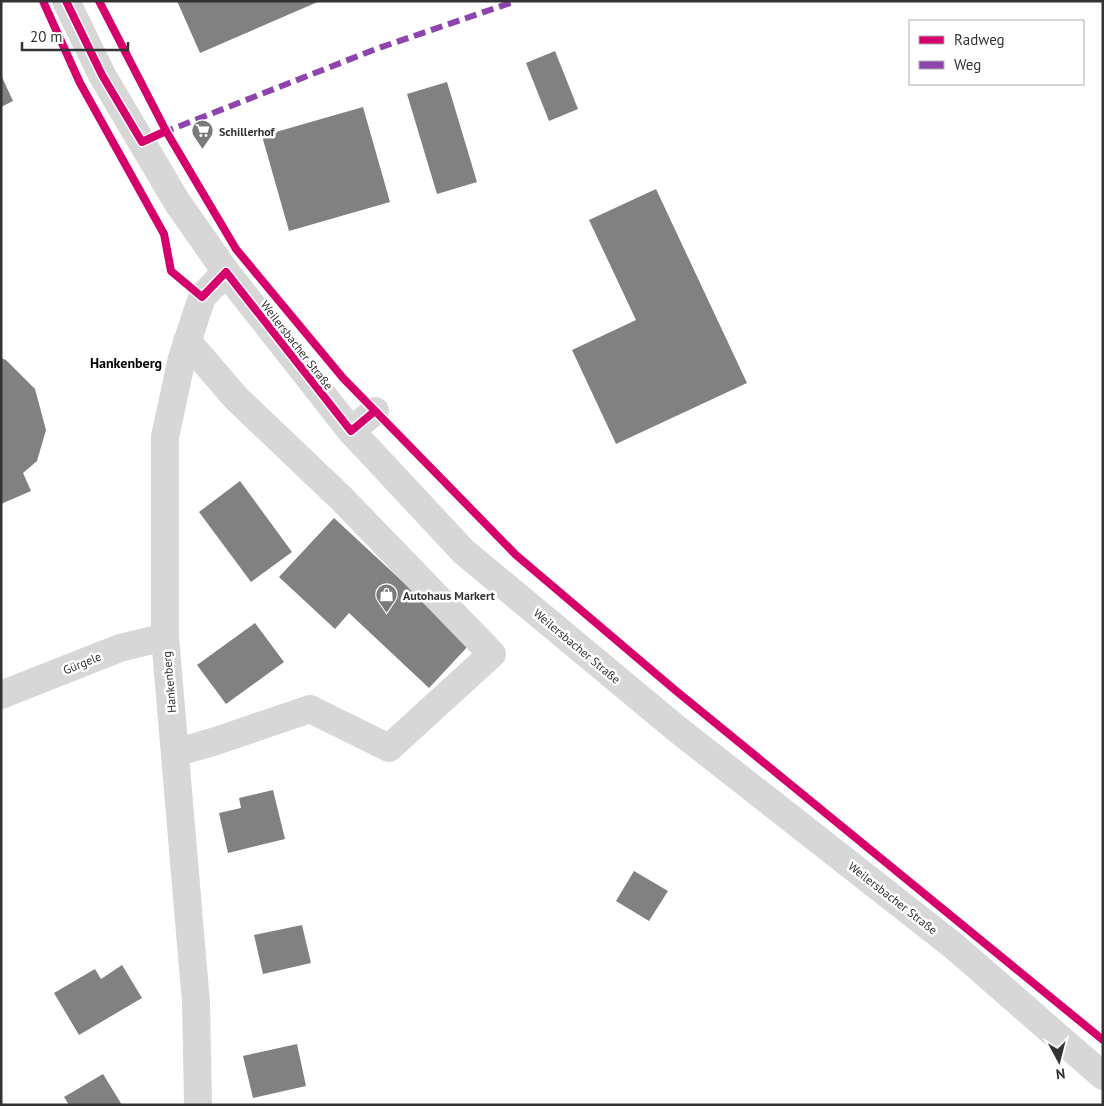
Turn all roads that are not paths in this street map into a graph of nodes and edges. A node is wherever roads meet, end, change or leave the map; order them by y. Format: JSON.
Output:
{"nodes":[{"id":1,"x":66,"y":1,"type":"edge"},
{"id":2,"x":226,"y":272,"type":"junction"},
{"id":3,"x":187,"y":342,"type":"junction"},
{"id":4,"x":375,"y":411,"type":"dead end"},
{"id":5,"x":350,"y":431,"type":"junction"},
{"id":6,"x":166,"y":636,"type":"junction"},
{"id":7,"x":1,"y":695,"type":"edge"},
{"id":8,"x":175,"y":753,"type":"junction"},
{"id":9,"x":1103,"y":1076,"type":"edge"},
{"id":10,"x":198,"y":1105,"type":"edge"}],
"edges":[{"from":1,"to":2,"type":"street","name":"Weilersbacher Straße"},
{"from":2,"to":3,"type":"street","name":"Hankenberg"},
{"from":2,"to":5,"type":"street","name":"Weilersbacher Straße"},
{"from":3,"to":6,"type":"street","name":"Hankenberg"},
{"from":3,"to":8,"type":"street"},
{"from":4,"to":5,"type":"street"},
{"from":5,"to":9,"type":"street","name":"Weilersbacher Straße"},
{"from":6,"to":7,"type":"street","name":"Gürgele"},
{"from":6,"to":8,"type":"street","name":"Hankenberg"},
{"from":8,"to":10,"type":"street","name":"Hankenberg"}]}
